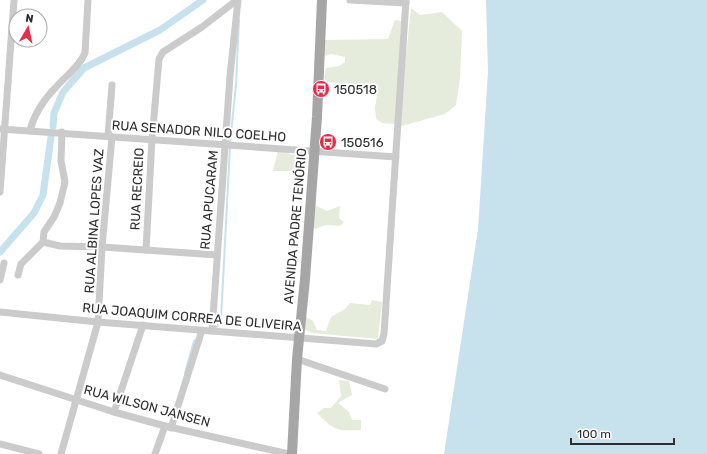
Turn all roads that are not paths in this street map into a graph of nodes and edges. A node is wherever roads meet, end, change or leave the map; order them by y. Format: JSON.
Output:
{"nodes":[{"id":1,"x":14,"y":0,"type":"edge"},
{"id":2,"x":88,"y":0,"type":"edge"},
{"id":3,"x":238,"y":0,"type":"edge"},
{"id":4,"x":322,"y":0,"type":"edge"},
{"id":5,"x":350,"y":0,"type":"edge"},
{"id":6,"x":406,"y":1,"type":"edge"},
{"id":7,"x":112,"y":84,"type":"dead end"},
{"id":8,"x":2,"y":129,"type":"edge"},
{"id":9,"x":30,"y":130,"type":"junction"},
{"id":10,"x":62,"y":132,"type":"junction"},
{"id":11,"x":110,"y":136,"type":"junction"},
{"id":12,"x":152,"y":139,"type":"junction"},
{"id":13,"x":226,"y":145,"type":"junction"},
{"id":14,"x":315,"y":151,"type":"junction"},
{"id":15,"x":396,"y":157,"type":"junction"},
{"id":16,"x":0,"y":192,"type":"edge"},
{"id":17,"x":43,"y":242,"type":"junction"},
{"id":18,"x":102,"y":247,"type":"junction"},
{"id":19,"x":146,"y":250,"type":"junction"},
{"id":20,"x":217,"y":255,"type":"junction"},
{"id":21,"x":4,"y":263,"type":"dead end"},
{"id":22,"x":18,"y":275,"type":"dead end"},
{"id":23,"x":0,"y":280,"type":"edge"},
{"id":24,"x":0,"y":312,"type":"edge"},
{"id":25,"x":98,"y":322,"type":"junction"},
{"id":26,"x":143,"y":325,"type":"junction"},
{"id":27,"x":202,"y":330,"type":"junction"},
{"id":28,"x":212,"y":331,"type":"junction"},
{"id":29,"x":299,"y":337,"type":"junction"},
{"id":30,"x":297,"y":359,"type":"junction"},
{"id":31,"x":0,"y":375,"type":"edge"},
{"id":32,"x":385,"y":389,"type":"dead end"},
{"id":33,"x":76,"y":400,"type":"junction"},
{"id":34,"x":114,"y":412,"type":"junction"},
{"id":35,"x":168,"y":427,"type":"junction"},
{"id":36,"x":0,"y":444,"type":"edge"},
{"id":37,"x":39,"y":454,"type":"edge"},
{"id":38,"x":61,"y":454,"type":"edge"},
{"id":39,"x":155,"y":454,"type":"edge"},
{"id":40,"x":290,"y":454,"type":"edge"}],
"edges":[{"from":1,"to":8,"type":"street"},
{"from":2,"to":9,"type":"street"},
{"from":3,"to":12,"type":"street","name":"RUA RECREIO"},
{"from":3,"to":13,"type":"street","name":"RUA APUCARAM"},
{"from":4,"to":14,"type":"main road","name":"AVENIDA PADRE TENÓRIO"},
{"from":5,"to":6,"type":"street"},
{"from":6,"to":15,"type":"street"},
{"from":7,"to":11,"type":"street","name":"RUA ALBINA LOPES VAZ"},
{"from":8,"to":9,"type":"street","name":"RUA SENADOR NILO COELHO"},
{"from":8,"to":16,"type":"street"},
{"from":9,"to":10,"type":"street","name":"RUA SENADOR NILO COELHO"},
{"from":10,"to":11,"type":"street","name":"RUA SENADOR NILO COELHO"},
{"from":10,"to":17,"type":"street"},
{"from":11,"to":12,"type":"street","name":"RUA SENADOR NILO COELHO"},
{"from":11,"to":18,"type":"street","name":"RUA ALBINA LOPES VAZ"},
{"from":12,"to":13,"type":"street","name":"RUA SENADOR NILO COELHO"},
{"from":12,"to":19,"type":"street","name":"RUA RECREIO"},
{"from":13,"to":14,"type":"street","name":"RUA SENADOR NILO COELHO"},
{"from":13,"to":20,"type":"street","name":"RUA APUCARAM"},
{"from":14,"to":15,"type":"street","name":"RUA SENADOR NILO COELHO"},
{"from":14,"to":29,"type":"main road","name":"AVENIDA PADRE TENÓRIO"},
{"from":15,"to":29,"type":"street","name":"RUA JOAQUIM CORREA DE OLIVEIRA"},
{"from":17,"to":18,"type":"street"},
{"from":17,"to":22,"type":"street"},
{"from":18,"to":19,"type":"street"},
{"from":18,"to":25,"type":"street","name":"RUA ALBINA LOPES VAZ"},
{"from":19,"to":20,"type":"street"},
{"from":20,"to":28,"type":"street","name":"RUA APUCARAM"},
{"from":21,"to":23,"type":"street"},
{"from":24,"to":25,"type":"street","name":"RUA JOAQUIM CORREA DE OLIVEIRA"},
{"from":25,"to":26,"type":"street","name":"RUA JOAQUIM CORREA DE OLIVEIRA"},
{"from":25,"to":33,"type":"street","name":"RUA ALBINA LOPES VAZ"},
{"from":26,"to":27,"type":"street","name":"RUA JOAQUIM CORREA DE OLIVEIRA"},
{"from":26,"to":34,"type":"street"},
{"from":27,"to":28,"type":"street","name":"RUA JOAQUIM CORREA DE OLIVEIRA"},
{"from":27,"to":35,"type":"street"},
{"from":28,"to":29,"type":"street","name":"RUA JOAQUIM CORREA DE OLIVEIRA"},
{"from":29,"to":30,"type":"main road","name":"AVENIDA PADRE TENÓRIO"},
{"from":30,"to":32,"type":"street"},
{"from":30,"to":40,"type":"main road","name":"AVENIDA PADRE TENÓRIO"},
{"from":31,"to":33,"type":"street","name":"RUA WILSON JANSEN"},
{"from":33,"to":34,"type":"street","name":"RUA WILSON JANSEN"},
{"from":33,"to":38,"type":"street","name":"RUA ALBINA LOPES VAZ"},
{"from":34,"to":35,"type":"street","name":"RUA WILSON JANSEN"},
{"from":35,"to":39,"type":"street"},
{"from":35,"to":40,"type":"street","name":"RUA WILSON JANSEN"},
{"from":36,"to":37,"type":"street"}]}
